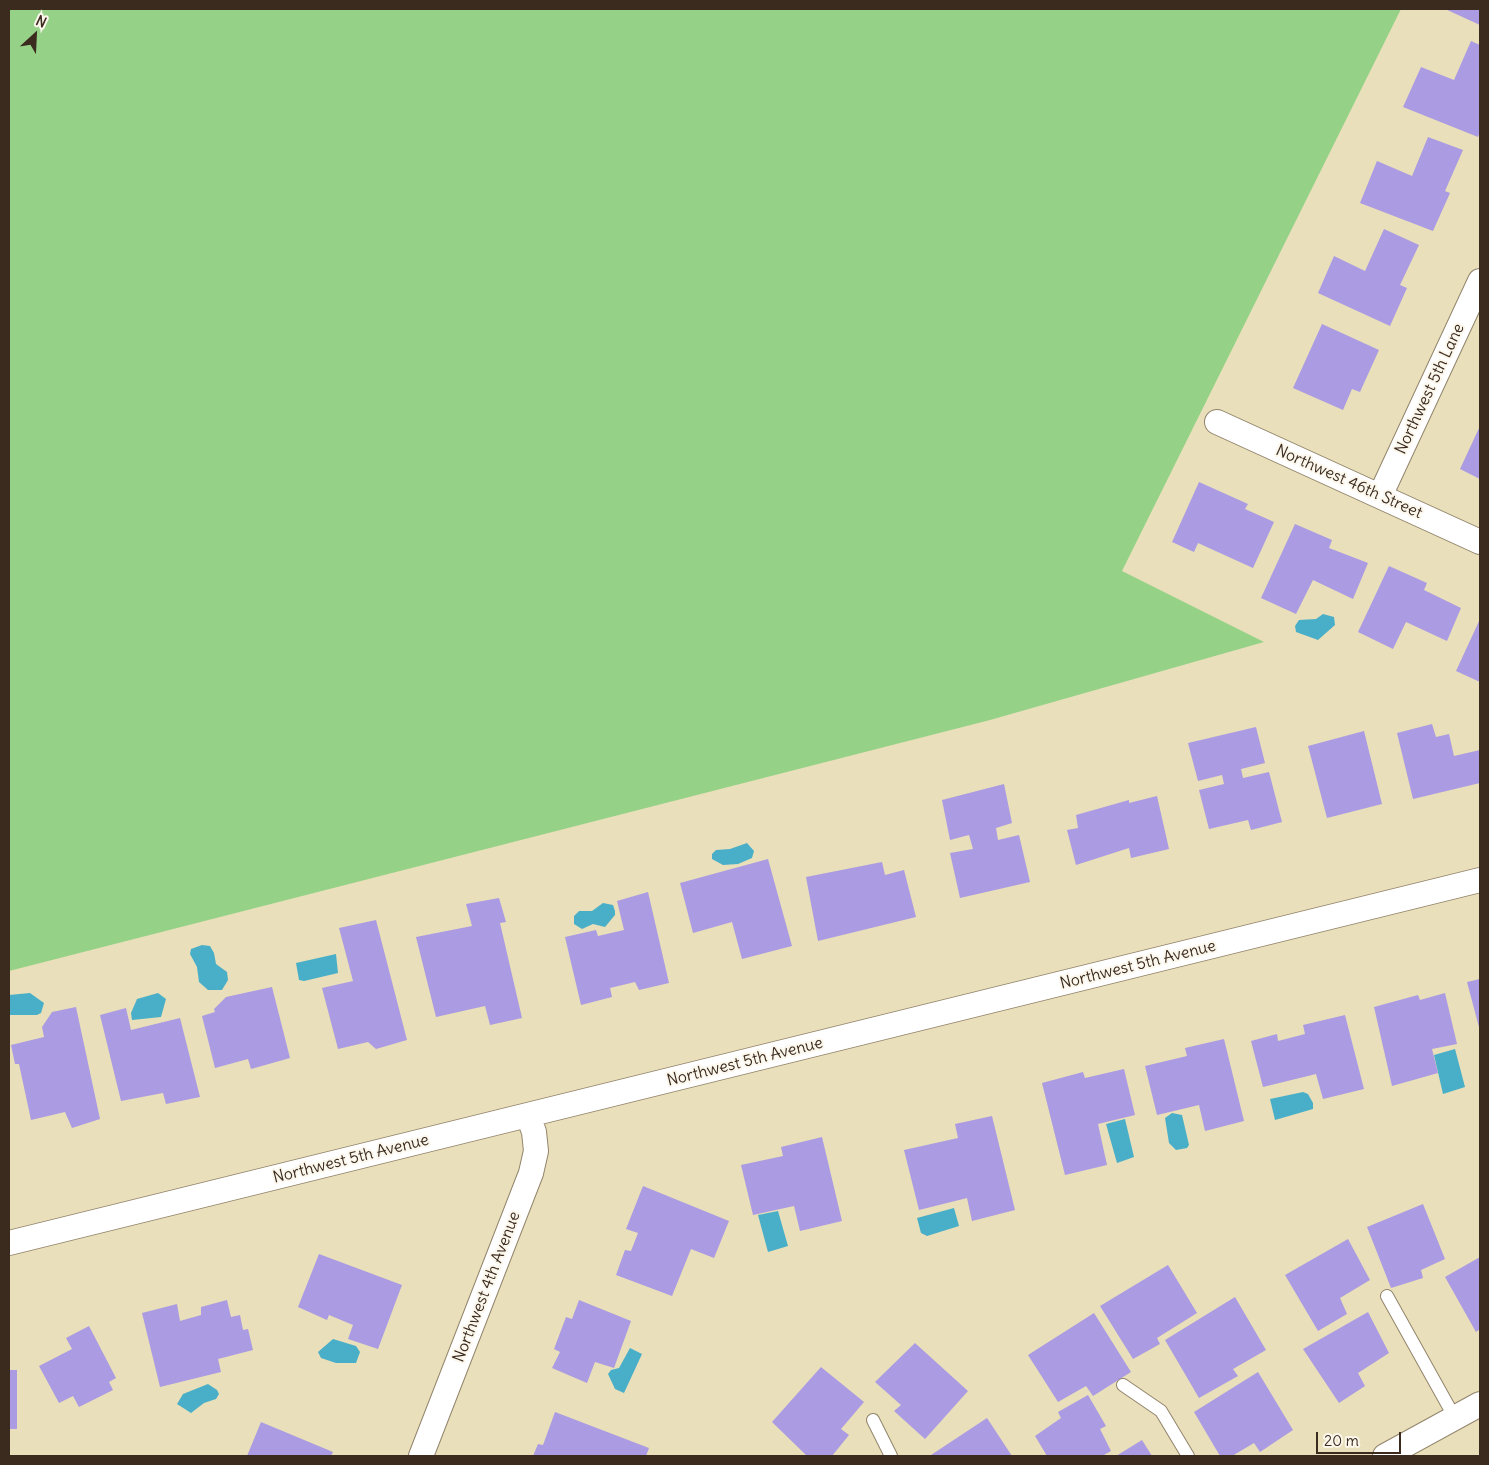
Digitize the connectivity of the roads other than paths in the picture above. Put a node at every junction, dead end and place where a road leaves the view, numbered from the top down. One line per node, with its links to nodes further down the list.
1 (1480, 281): 3 (street, Northwest 5th Lane)
2 (1218, 422): 3 (street, Northwest 46th Street)
3 (1380, 496): 4 (street, Northwest 46th Street)
4 (1480, 542)
5 (1480, 880): 6 (street, Northwest 5th Avenue)
6 (528, 1116): 7 (street, Northwest 5th Avenue); 13 (street, Northwest 4th Avenue)
7 (9, 1243)
8 (1387, 1296): 11 (lane)
9 (1123, 1385): 15 (lane)
10 (1480, 1404): 11 (street)
11 (1455, 1418): 16 (street)
12 (873, 1420): 14 (lane)
13 (421, 1456)
14 (891, 1456)
15 (1188, 1456)
16 (1385, 1456)

